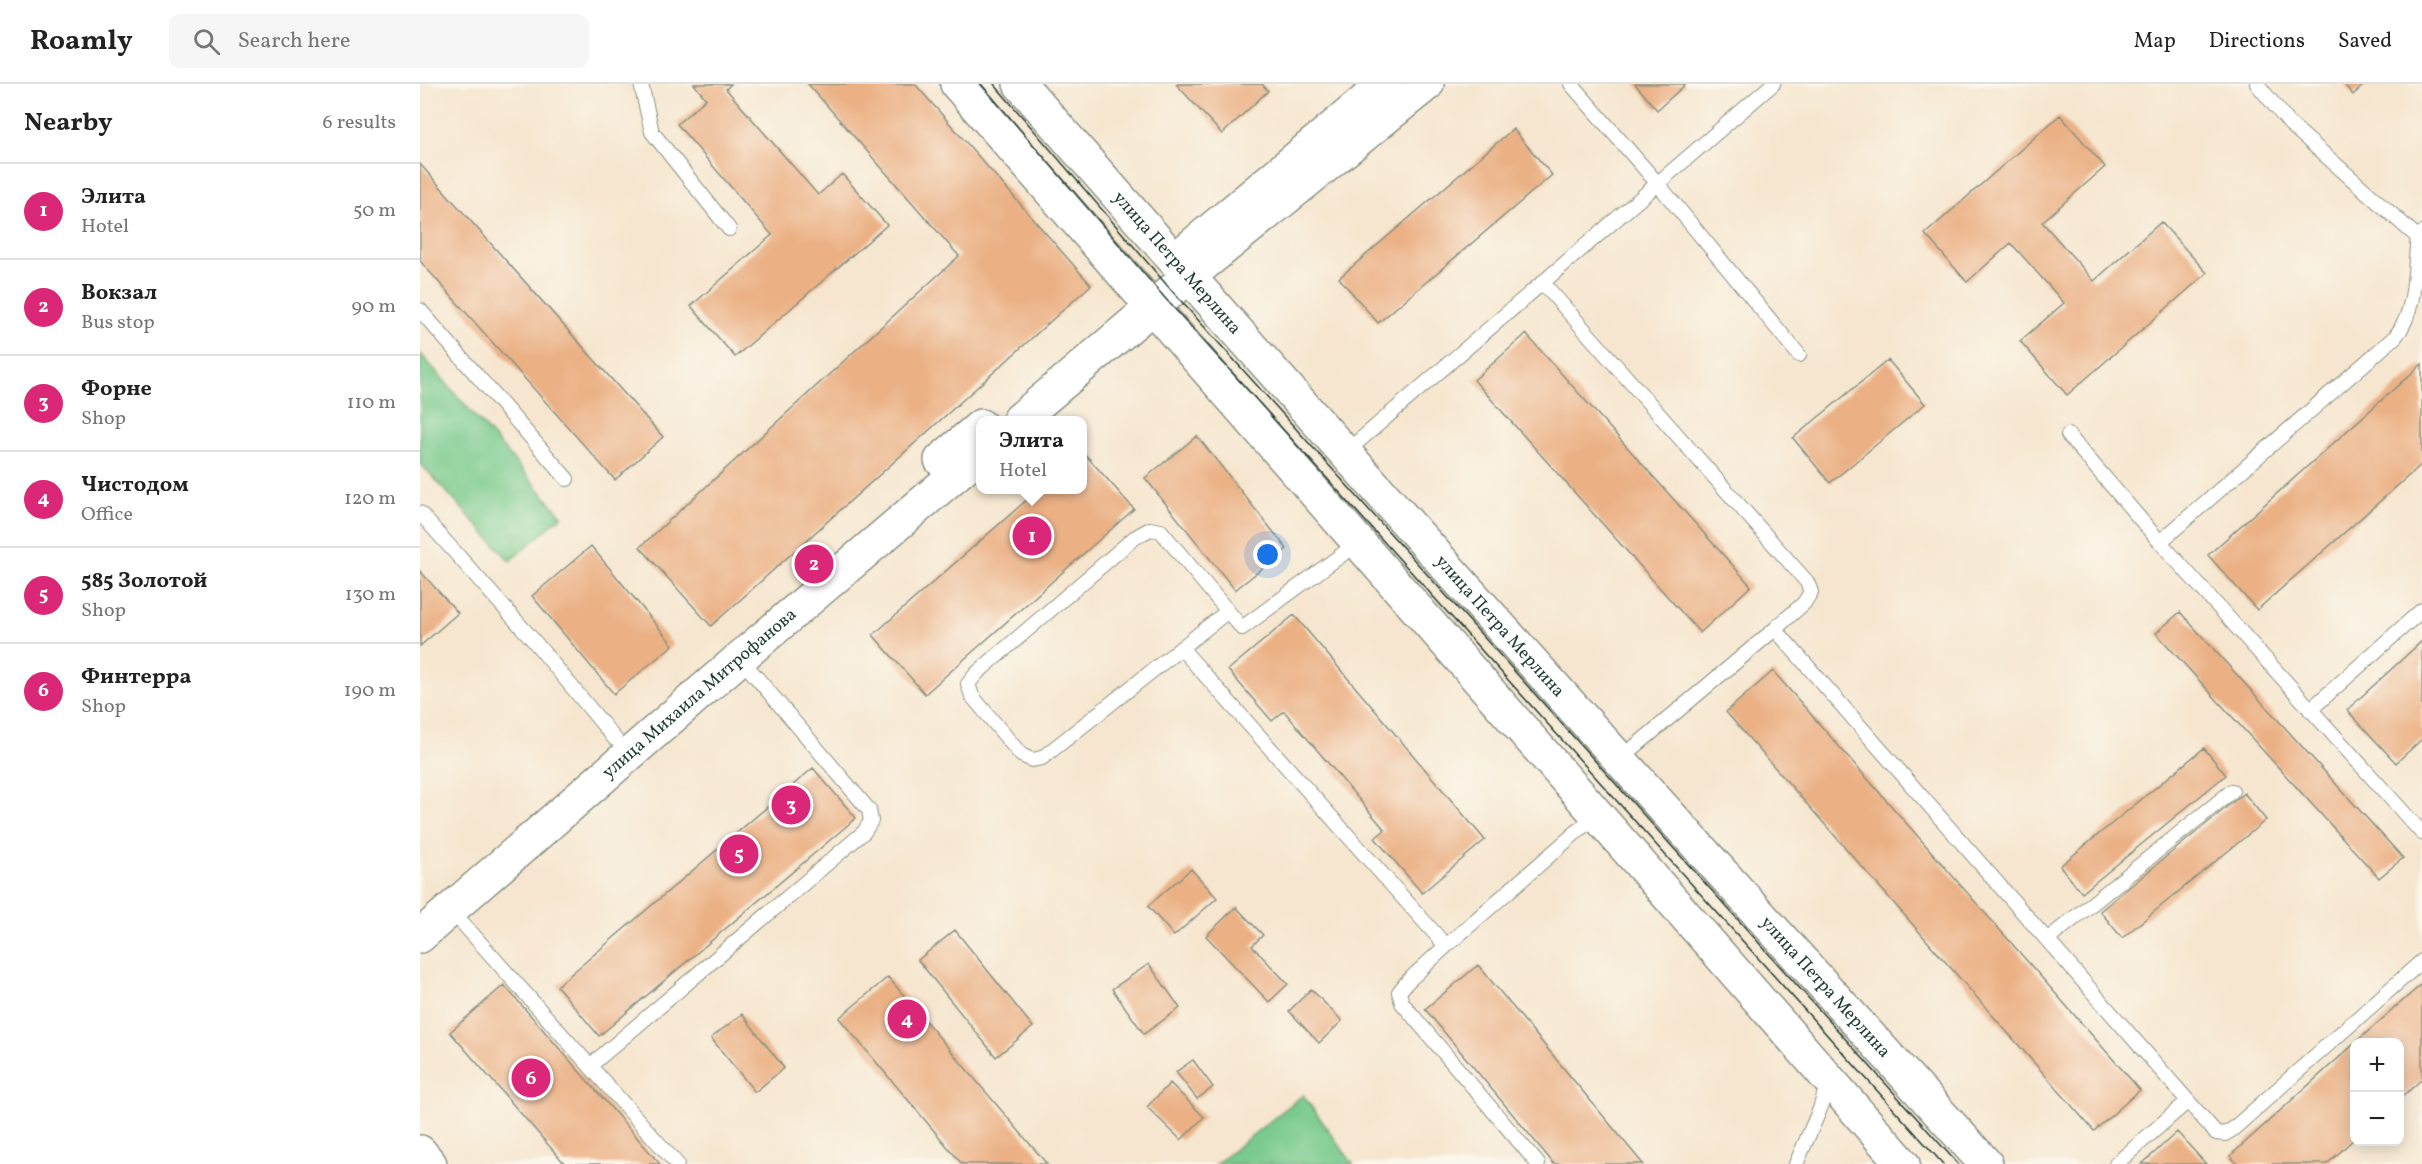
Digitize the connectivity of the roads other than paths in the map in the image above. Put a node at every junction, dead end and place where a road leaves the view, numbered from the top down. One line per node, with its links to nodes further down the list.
1 (641, 84): 10 (lane)
2 (957, 84): 14 (main road)
3 (1020, 84): 12 (main road, улица Петра Мерлина)
4 (1385, 84): 12 (main road)
5 (1427, 84): 12 (main road)
6 (1571, 84): 9 (lane)
7 (1773, 84): 9 (lane)
8 (2257, 84): 11 (lane)
9 (1658, 183): 13 (lane); 16 (lane)
10 (729, 229)
11 (2421, 237): 26 (lane)
12 (1181, 269): 14 (main road); 21 (main road, улица Петра Мерлина)
13 (1543, 282): 21 (lane); 29 (lane)
14 (1146, 298): 17 (main road); 18 (main road); 25 (main road)
15 (420, 310): 23 (lane)
16 (1799, 355)
17 (992, 416)
18 (1023, 416)
19 (976, 431): 31 (main road, улица Михаила Митрофанова)
20 (2068, 435): 26 (lane)
21 (1346, 453): 34 (main road, улица Петра Мерлина)
22 (976, 457): 31 (main road, улица Михаила Митрофанова)
23 (567, 479)
24 (420, 513): 33 (lane)
25 (1359, 542): 28 (lane); 36 (main road)
26 (2160, 542): 32 (lane)
27 (2422, 610): 32 (lane)
28 (1228, 611): 30 (lane); 30 (lane)
29 (1775, 629): 34 (lane); 40 (lane)
30 (1181, 648): 41 (lane)
31 (735, 650): 33 (main road, улица Михаила Митрофанова); 38 (main road, улица Михаила Митрофанова); 43 (lane)
32 (2310, 711): 37 (lane)
33 (615, 739): 38 (main road, улица Михаила Митрофанова)
34 (1619, 760): 52 (main road, улица Петра Мерлина)
35 (2232, 791): 40 (lane)
36 (1597, 814): 41 (lane); 44 (main road)
37 (2422, 833)
38 (436, 908): 39 (main road, улица Михаила Митрофанова); 43 (lane)
39 (420, 936)
40 (2047, 940): 45 (lane)
41 (1446, 946): 49 (lane)
42 (2422, 961): 45 (lane)
43 (591, 1065): 48 (lane)
44 (1829, 1079): 50 (lane); 51 (main road)
45 (2188, 1101): 53 (lane)
46 (420, 1152): 47 (main road)
47 (430, 1164)
48 (677, 1164)
49 (1538, 1164)
50 (1796, 1164)
51 (1903, 1164)
52 (1986, 1164)
53 (2116, 1164)

